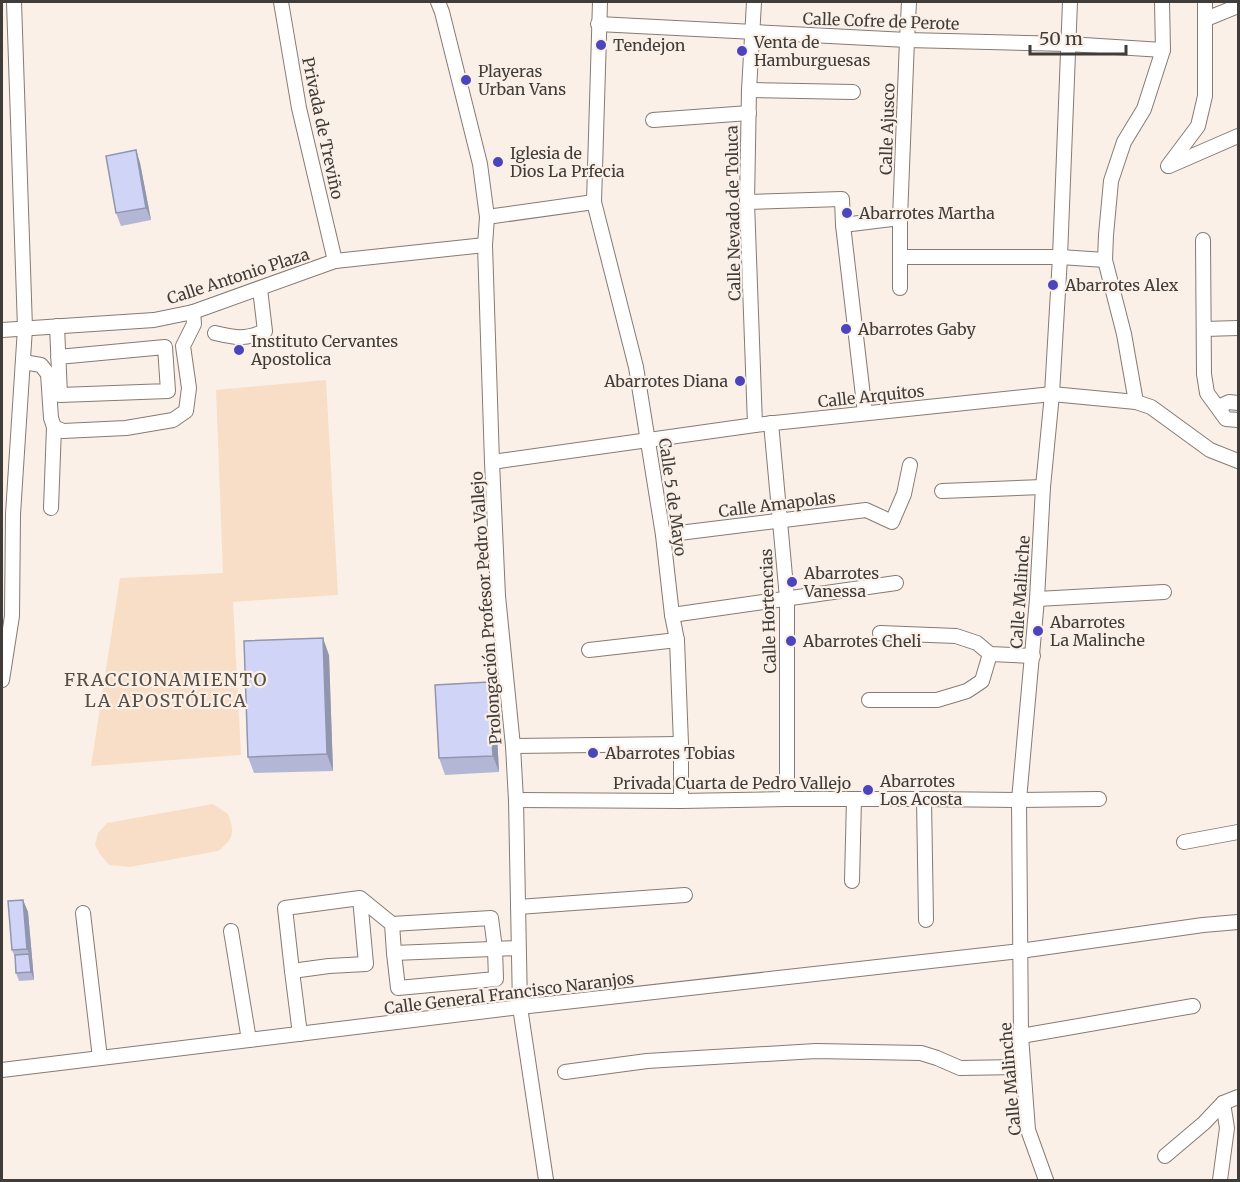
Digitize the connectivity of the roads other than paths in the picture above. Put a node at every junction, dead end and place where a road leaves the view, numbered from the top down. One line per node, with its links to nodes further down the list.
1 (14, 2): 37 (street)
2 (281, 2): 32 (street, Privada de Treviño)
3 (438, 2): 24 (street, Prolongación Profesor Pedro Vallejo)
4 (600, 2): 12 (street, Calle 5 de Mayo)
5 (754, 2): 13 (street, Calle Nevado de Toluca)
6 (909, 2): 14 (street, Calle Ajusco)
7 (1070, 2): 15 (street, Calle Malinche)
8 (1162, 2): 16 (street)
9 (1205, 2): 11 (street)
10 (1239, 6): 11 (street)
11 (1206, 19): 21 (street)
12 (598, 24): 13 (street, Calle Cofre de Perote); 22 (street, Calle 5 de Mayo)
13 (753, 32): 14 (street, Calle Cofre de Perote); 17 (street, Calle Nevado de Toluca)
14 (907, 40): 15 (street, Calle Cofre de Perote); 25 (street, Calle Ajusco)
15 (1068, 44): 16 (street, Calle Cofre de Perote); 30 (street, Calle Malinche)
16 (1163, 50): 31 (street)
17 (749, 90): 18 (street); 19 (street, Calle Nevado de Toluca)
18 (853, 92)
19 (749, 113): 20 (street); 23 (street, Calle Nevado de Toluca)
20 (653, 120)
21 (1239, 136)
22 (594, 202): 24 (street); 56 (street, Calle 5 de Mayo)
23 (747, 202): 26 (street); 54 (street, Calle Nevado de Toluca)
24 (487, 217): 28 (street, Prolongación Profesor Pedro Vallejo)
25 (900, 218): 26 (street); 29 (street, Calle Ajusco)
26 (843, 225): 51 (street)
27 (1203, 240): 39 (street)
28 (485, 245): 32 (street, Calle Antonio Plaza); 58 (street, Prolongación Profesor Pedro Vallejo)
29 (900, 257): 30 (street); 33 (street, Calle Ajusco)
30 (1060, 257): 31 (street); 46 (street, Calle Malinche)
31 (1105, 260): 48 (street)
32 (335, 261): 34 (street, Calle Antonio Plaza)
33 (900, 288)
34 (260, 289): 35 (street, Calle Antonio Plaza); 41 (street)
35 (194, 312): 36 (street, Calle Antonio Plaza); 42 (street)
36 (57, 326): 37 (street, Calle Antonio Plaza); 44 (street)
37 (25, 328): 40 (street, Calle Antonio Plaza); 45 (street)
38 (1239, 328): 39 (street)
39 (1204, 329): 50 (street)
40 (2, 330)
41 (215, 333)
42 (183, 346): 43 (street); 55 (street)
43 (165, 347): 44 (street); 47 (street)
44 (58, 357): 47 (street)
45 (23, 362): 47 (street); 75 (street)
46 (1052, 394): 48 (street, Calle Arquitos); 51 (street, Calle Arquitos); 60 (street, Calle Malinche)
47 (54, 395): 55 (street)
48 (1136, 402): 57 (street, Calle Arquitos)
49 (1239, 403): 50 (street)
50 (1218, 407): 52 (street)
51 (865, 413): 53 (street, Calle Arquitos)
52 (1239, 420)
53 (771, 423): 54 (street, Calle Arquitos); 63 (street, Calle Hortencias)
54 (755, 425): 56 (street, Calle Arquitos)
55 (54, 427): 62 (street)
56 (648, 439): 58 (street, Calle Arquitos); 64 (street, Calle 5 de Mayo)
57 (1239, 461)
58 (492, 462): 78 (street, Prolongación Profesor Pedro Vallejo)
59 (910, 465): 63 (street, Calle Amapolas)
60 (1043, 487): 61 (street); 68 (street, Calle Malinche)
61 (942, 491)
62 (51, 508)
63 (781, 521): 64 (street, Calle Amapolas); 67 (street, Calle Hortencias)
64 (663, 535): 69 (street, Calle 5 de Mayo)
65 (896, 583): 67 (street)
66 (1164, 592): 68 (street)
67 (787, 598): 69 (street); 79 (street, Calle Hortencias)
68 (1038, 599): 74 (street, Calle Malinche)
69 (672, 615): 71 (street, Calle 5 de Mayo)
70 (880, 633): 73 (street)
71 (677, 640): 72 (street); 77 (street, Calle 5 de Mayo)
72 (589, 650)
73 (990, 654): 74 (street); 76 (street)
74 (1033, 656): 85 (street, Calle Malinche)
75 (2, 680)
76 (869, 700)
77 (681, 744): 78 (street); 84 (street, Calle 5 de Mayo)
78 (513, 746): 83 (street, Prolongación Profesor Pedro Vallejo)
79 (787, 799): 80 (street, Privada Cuarta de Pedro Vallejo); 84 (street, Privada Cuarta de Pedro Vallejo)
80 (854, 799): 81 (street, Privada Cuarta de Pedro Vallejo); 88 (street)
81 (924, 799): 85 (street, Privada Cuarta de Pedro Vallejo); 93 (street)
82 (1099, 799): 85 (street, Privada Cuarta de Pedro Vallejo)
83 (516, 800): 84 (street, Privada Cuarta de Pedro Vallejo); 91 (street, Prolongación Profesor Pedro Vallejo)
84 (681, 801)
85 (1019, 801): 99 (street, Calle Malinche)
86 (1239, 832): 87 (street)
87 (1184, 842)
88 (852, 881)
89 (685, 895): 91 (street)
90 (360, 898): 95 (street); 101 (street); 101 (street)
91 (518, 907): 97 (street, Prolongación Profesor Pedro Vallejo)
92 (82, 913): 107 (street)
93 (926, 920)
94 (1239, 922): 99 (street, Calle General Francisco Naranjos)
95 (392, 924): 98 (street); 100 (street)
96 (231, 931): 106 (street)
97 (518, 948): 98 (street); 103 (street, Prolongación Profesor Pedro Vallejo)
98 (495, 949): 100 (street); 100 (street)
99 (1020, 951): 103 (street, Calle General Francisco Naranjos); 105 (street, Calle Malinche)
100 (394, 954)
101 (292, 972): 104 (street)
102 (1193, 1006): 105 (street)
103 (520, 1007): 104 (street, Calle General Francisco Naranjos); 114 (street, Prolongación Profesor Pedro Vallejo)
104 (300, 1034): 106 (street, Calle General Francisco Naranjos)
105 (1021, 1036): 108 (street, Calle Malinche)
106 (249, 1040): 107 (street, Calle General Francisco Naranjos)
107 (99, 1058): 109 (street, Calle General Francisco Naranjos)
108 (1022, 1067): 110 (street); 115 (street, Calle Malinche)
109 (2, 1070)
110 (565, 1072)
111 (1239, 1097): 112 (street)
112 (1223, 1103): 113 (street); 116 (street)
113 (1165, 1156)
114 (546, 1180)
115 (1046, 1180)
116 (1220, 1180)

